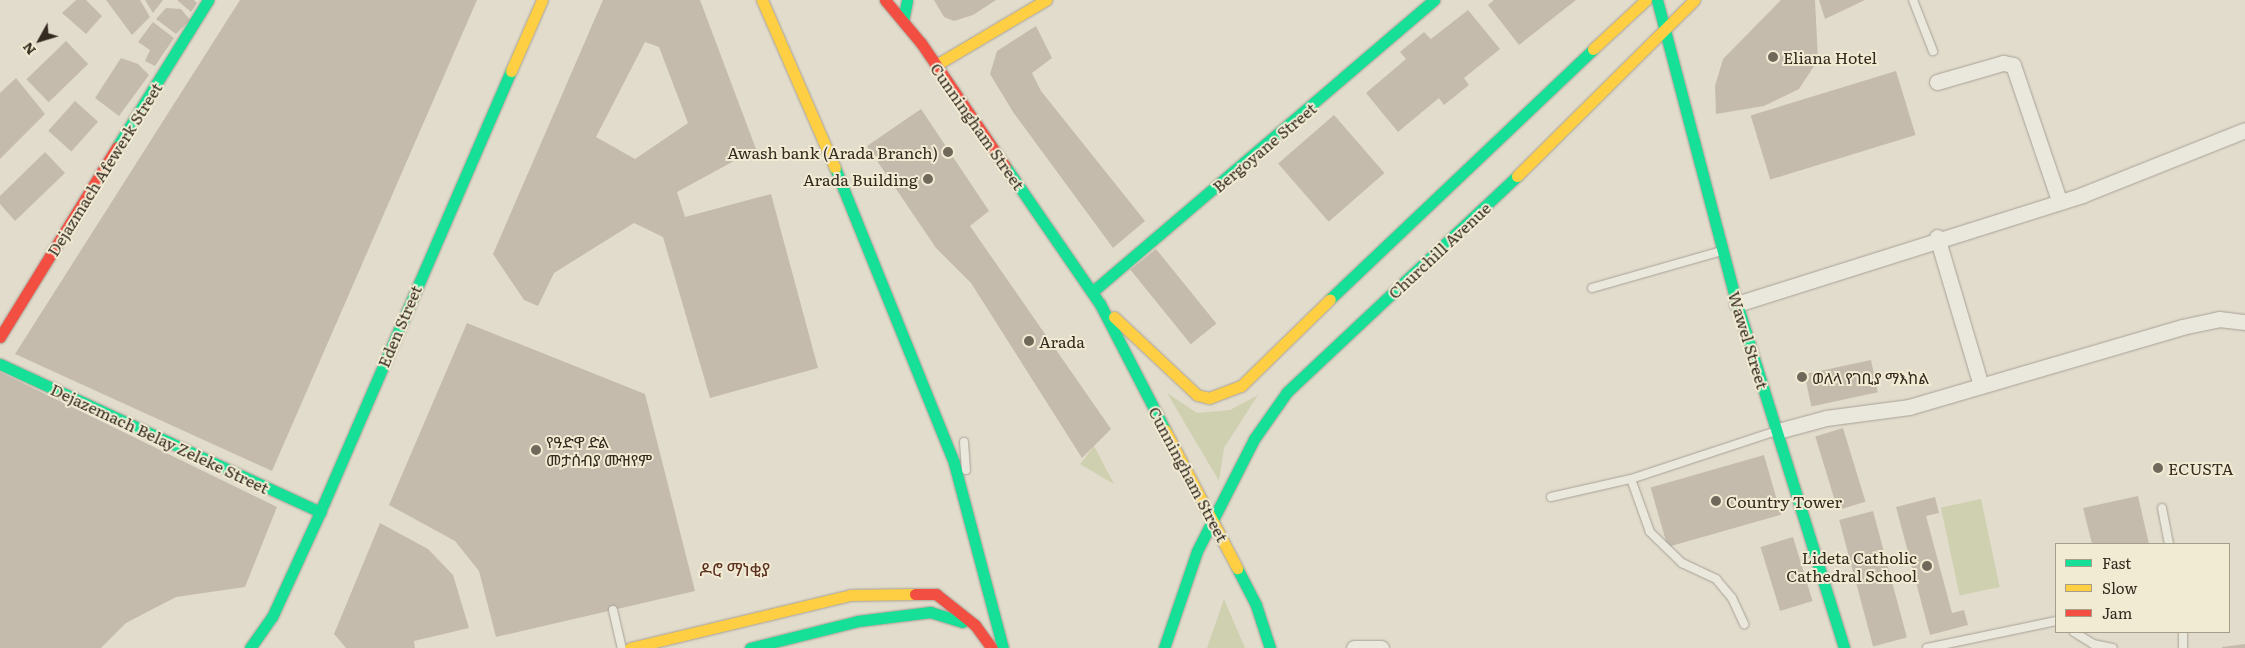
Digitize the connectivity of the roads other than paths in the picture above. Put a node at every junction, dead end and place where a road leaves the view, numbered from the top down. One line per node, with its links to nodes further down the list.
1 (208, 0): 26 (main road, Dejazmach Afewerk Street)
2 (542, 0): 35 (main road, Eden Street)
3 (762, 0): 33 (main road)
4 (886, 0): 12 (main road, Cunningham Street)
5 (907, 0): 12 (main road)
6 (1046, 0): 15 (main road)
7 (1434, 0): 22 (main road, Bergoyane Street)
8 (1646, 0): 23 (main road, Cunningham Street)
9 (1657, 0): 13 (main road, Wawel Street)
10 (1694, 0): 13 (main road, Churchill Avenue)
11 (1913, 0): 14 (lane)
12 (903, 21): 15 (main road, Cunningham Street)
13 (1665, 28): 20 (main road, Wawel Street); 36 (main road, Churchill Avenue)
14 (1933, 51)
15 (936, 65): 22 (main road, Cunningham Street)
16 (1937, 82): 18 (street)
17 (2245, 130): 18 (street)
18 (2059, 200): 19 (street)
19 (1937, 238): 24 (street); 28 (street)
20 (1722, 251): 21 (lane); 24 (main road, Wawel Street)
21 (1592, 288)
22 (1092, 292): 23 (main road, Cunningham Street)
23 (1100, 304): 36 (main road, Cunningham Street)
24 (1737, 304): 29 (main road, Wawel Street)
25 (2245, 322): 28 (street)
26 (0, 337)
27 (0, 364): 35 (main road, Dejazemach Belay Zeleke Street)
28 (1981, 386): 29 (street)
29 (1778, 431): 31 (lane); 54 (main road, Wawel Street)
30 (964, 442): 33 (lane)
31 (1631, 479): 32 (lane); 40 (lane)
32 (1551, 497)
33 (968, 507): 49 (main road)
34 (2162, 508): 37 (lane)
35 (320, 512): 44 (main road, Eden Street)
36 (1213, 520): 50 (main road, Churchill Avenue); 51 (main road, Cunningham Street)
37 (2169, 543)
38 (613, 610): 45 (lane)
39 (2055, 621): 55 (lane)
40 (1744, 624)
41 (975, 625): 46 (main road); 47 (main road); 48 (main road)
42 (2076, 633): 56 (lane)
43 (2182, 633): 57 (lane)
44 (250, 648)
45 (622, 648)
46 (630, 648)
47 (750, 648)
48 (992, 648)
49 (1003, 648)
50 (1164, 648)
51 (1270, 648)
52 (1354, 648): 53 (street)
53 (1381, 648)
54 (1844, 648)
55 (1927, 648)
56 (2113, 648)
57 (2183, 648)

